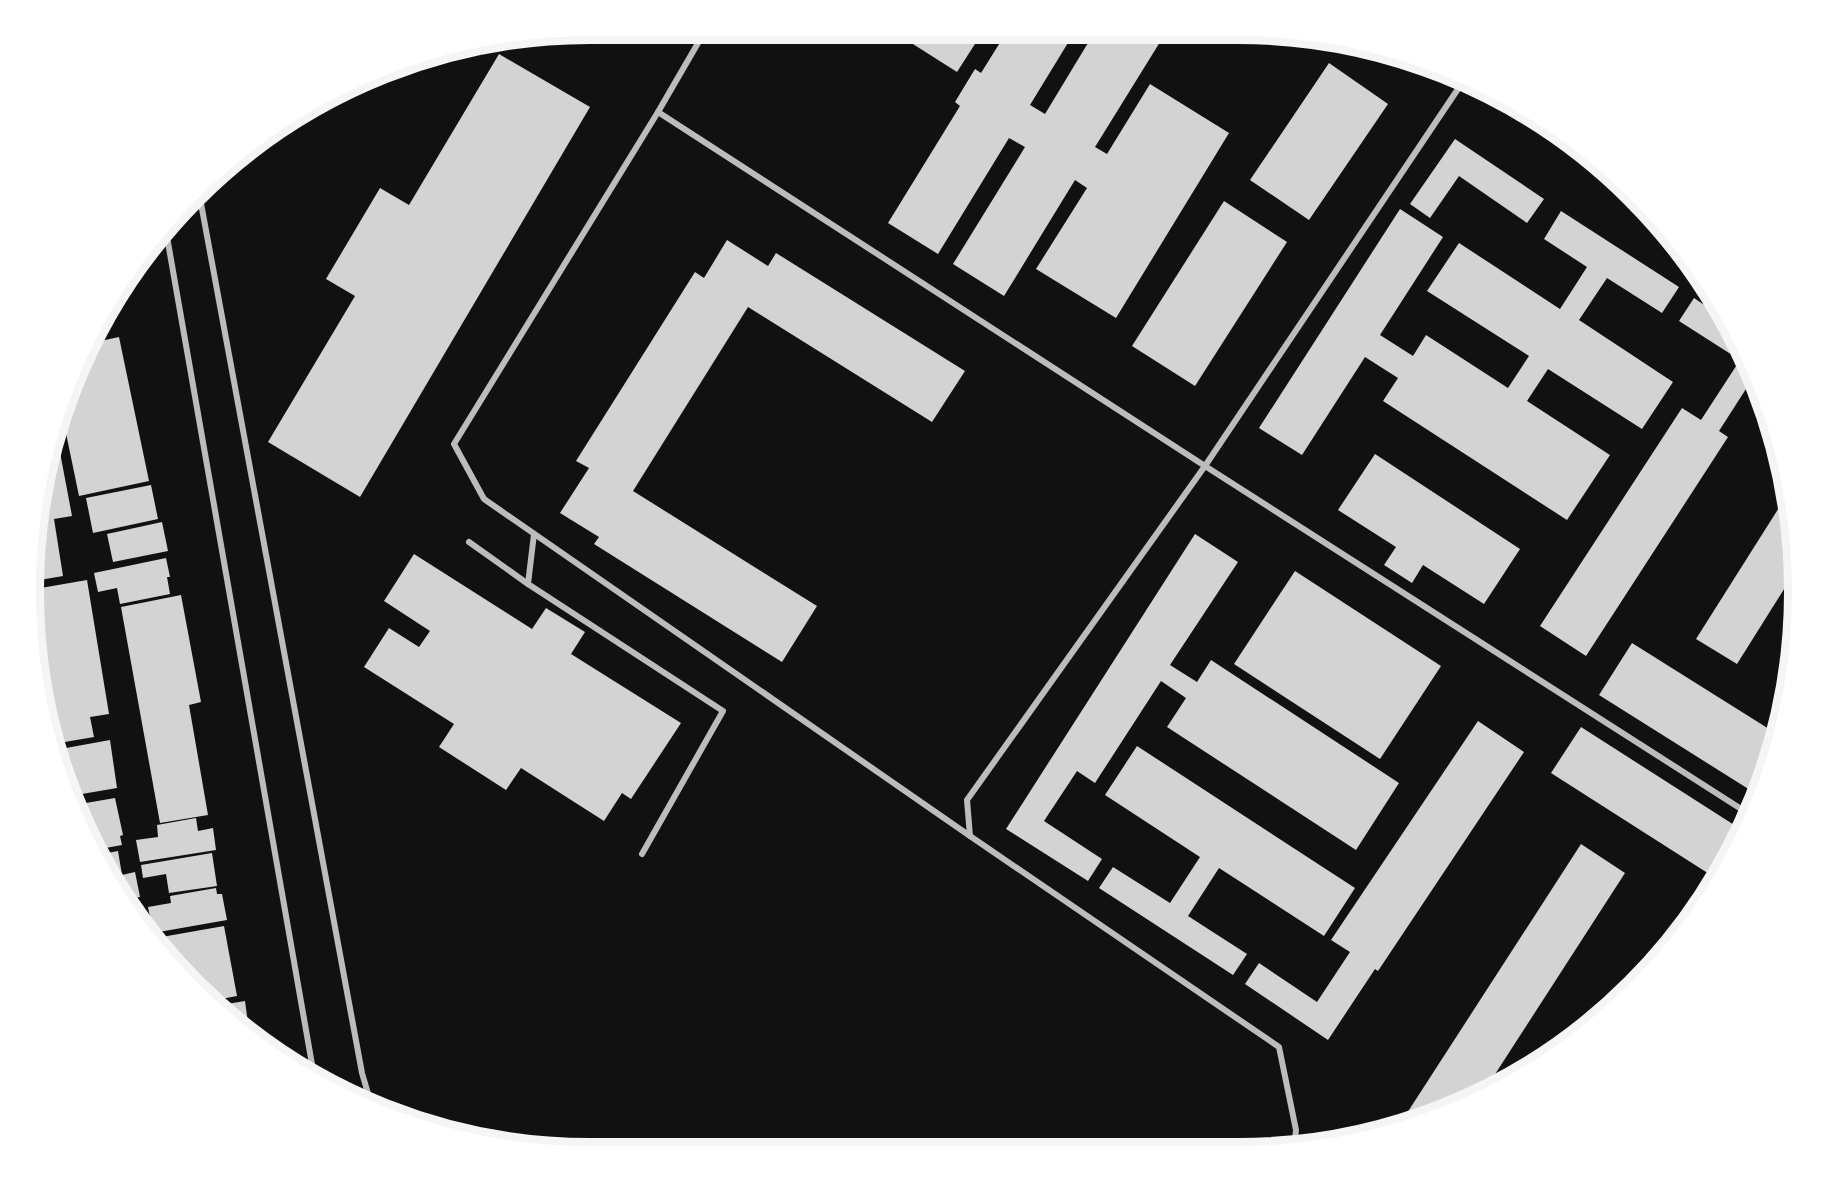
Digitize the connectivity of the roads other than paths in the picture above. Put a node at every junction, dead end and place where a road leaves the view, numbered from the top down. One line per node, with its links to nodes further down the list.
1 (700, 40): 3 (street)
2 (1459, 87): 6 (street)
3 (658, 112): 6 (street); 7 (street)
4 (202, 202): 14 (street)
5 (168, 240): 13 (street)
6 (1205, 466): 10 (street); 11 (street)
7 (534, 534): 9 (street); 11 (street)
8 (469, 542): 9 (street)
9 (528, 584): 12 (street)
10 (1742, 810)
11 (970, 836): 15 (street)
12 (642, 854)
13 (312, 1066)
14 (368, 1095)
15 (1295, 1138)

